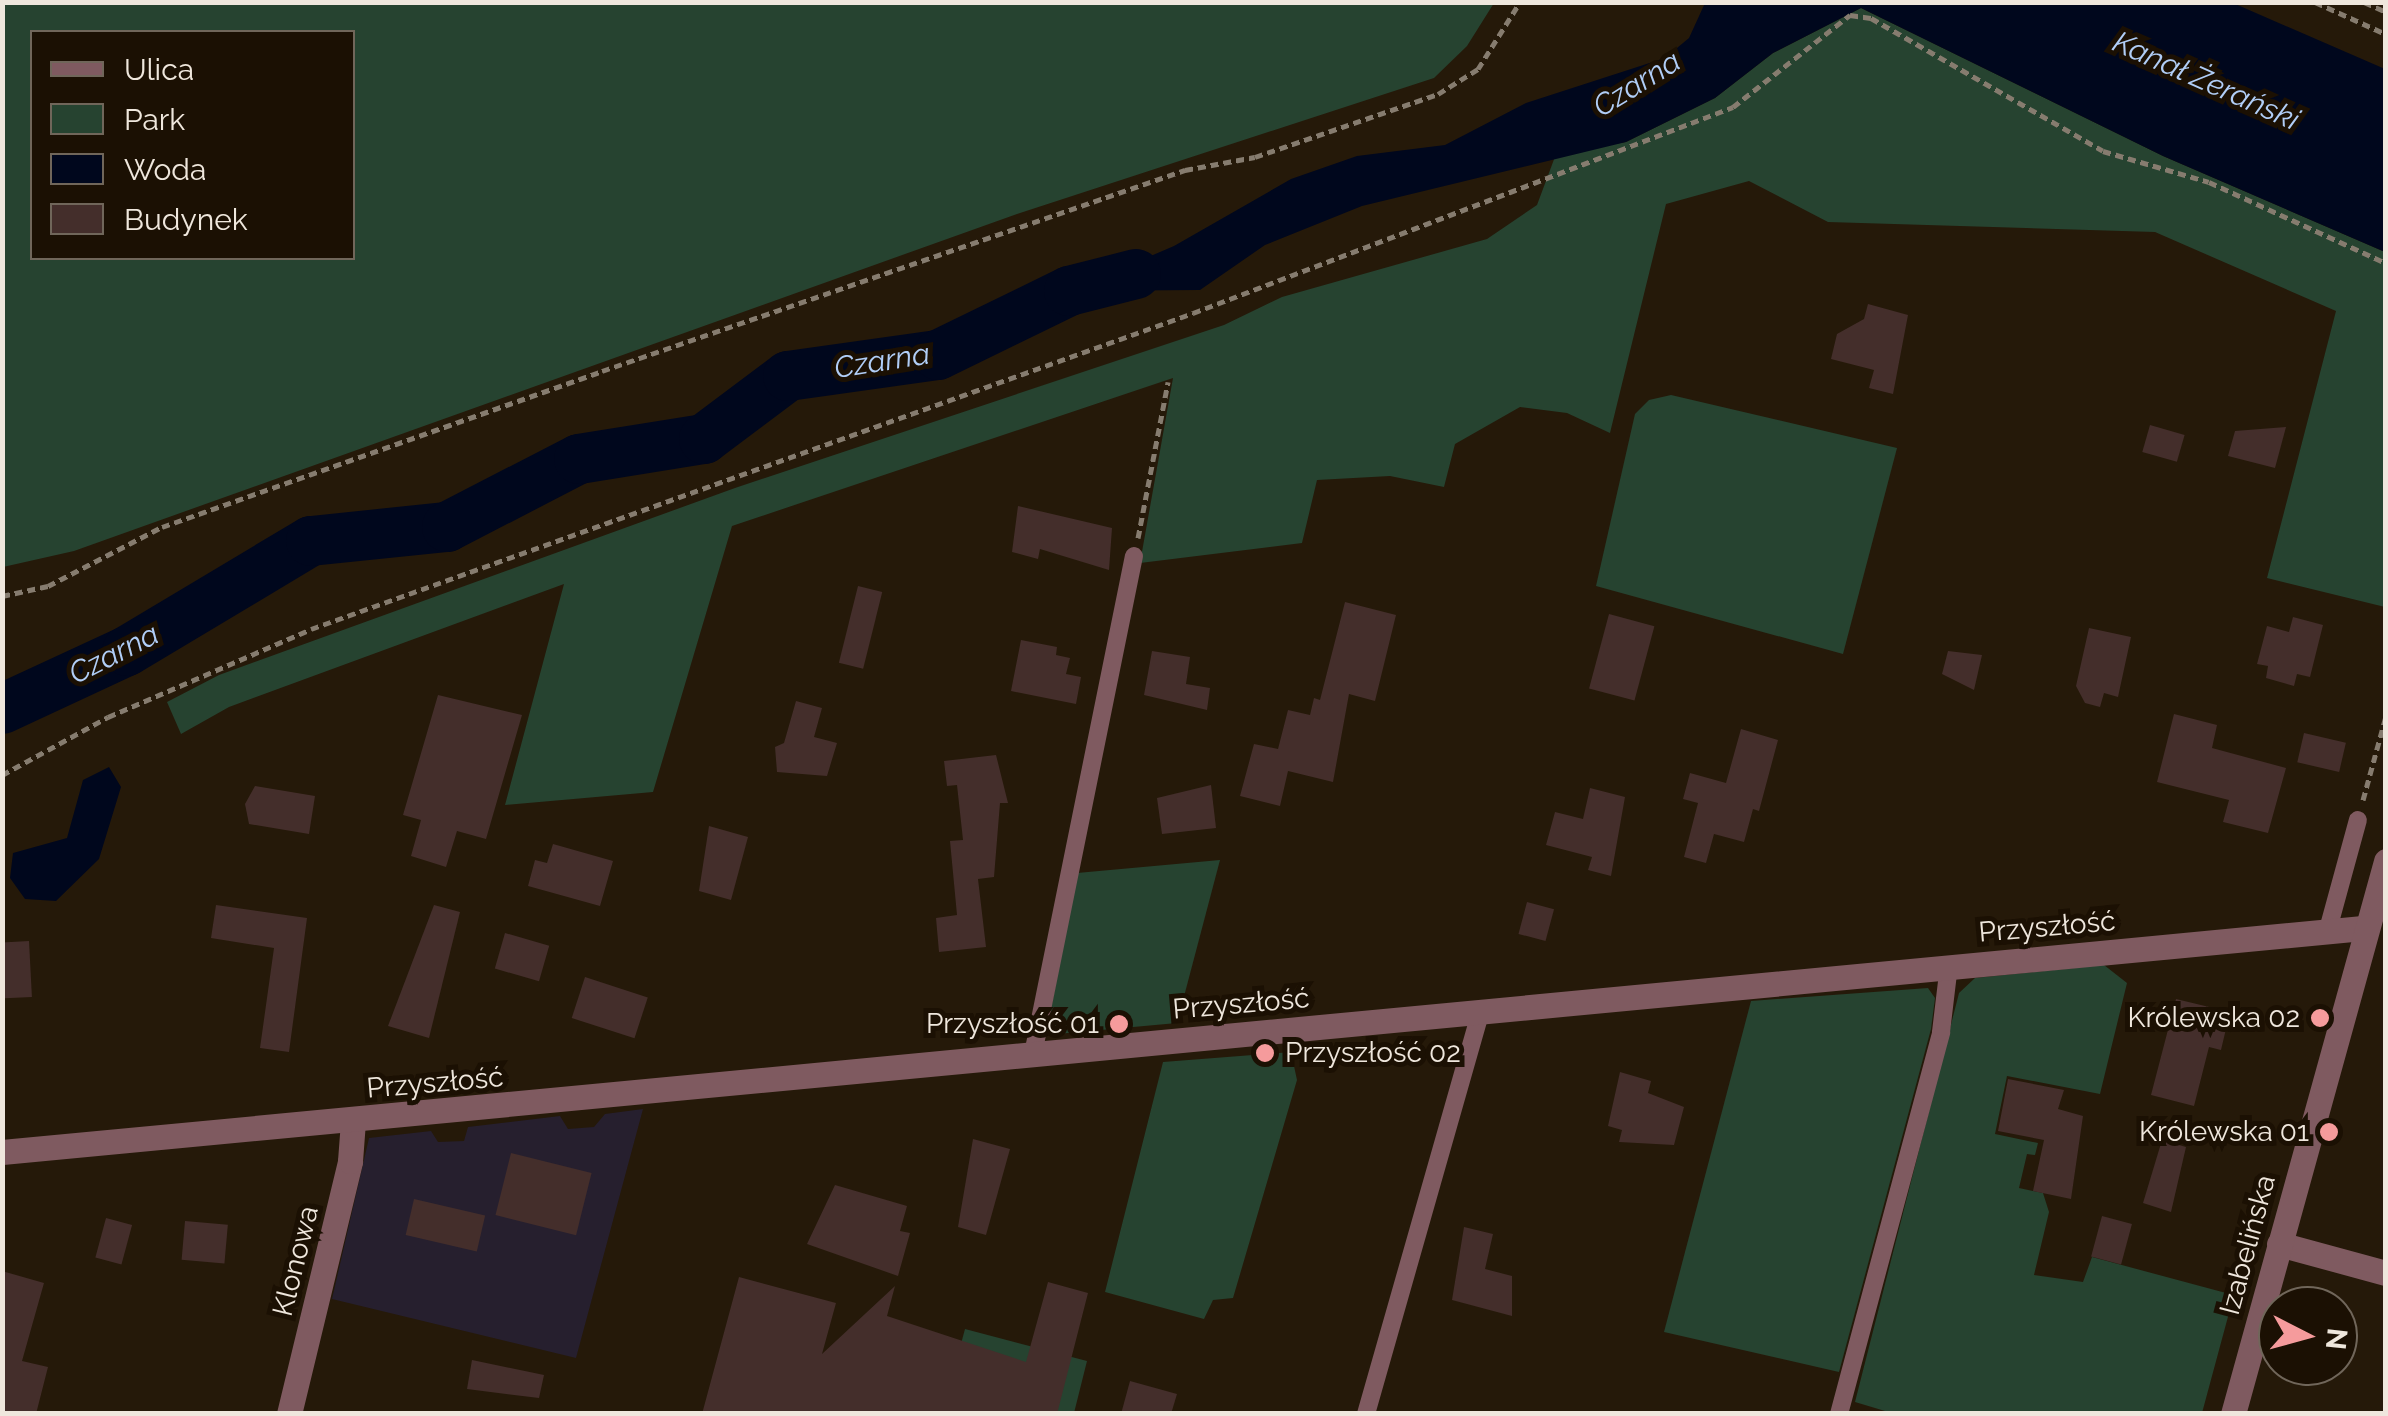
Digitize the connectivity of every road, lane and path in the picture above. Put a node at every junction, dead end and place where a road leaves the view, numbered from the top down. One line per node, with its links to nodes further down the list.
1 (1520, 2): 9 (path)
2 (2314, 2): 5 (path)
3 (2364, 2): 4 (path)
4 (2386, 12)
5 (2386, 34)
6 (2386, 263): 11 (path)
7 (1168, 382): 8 (path)
8 (1134, 556): 18 (lane)
9 (2, 596)
10 (2386, 716): 12 (path)
11 (2, 775)
12 (2358, 820): 15 (lane)
13 (2386, 861): 14 (street, Izabelińska)
14 (2365, 928): 15 (street, Przyszłość); 21 (street, Izabelińska)
15 (2327, 933): 16 (street, Przyszłość)
16 (1949, 965): 17 (street, Przyszłość); 25 (lane)
17 (1480, 1013): 18 (street, Przyszłość); 24 (lane)
18 (1033, 1054): 19 (street, Przyszłość)
19 (353, 1120): 20 (street, Przyszłość); 23 (street, Klonowa)
20 (2, 1152)
21 (2279, 1244): 22 (street); 26 (street, Izabelińska)
22 (2386, 1273)
23 (290, 1414)
24 (1366, 1414)
25 (1838, 1414)
26 (2233, 1414)

